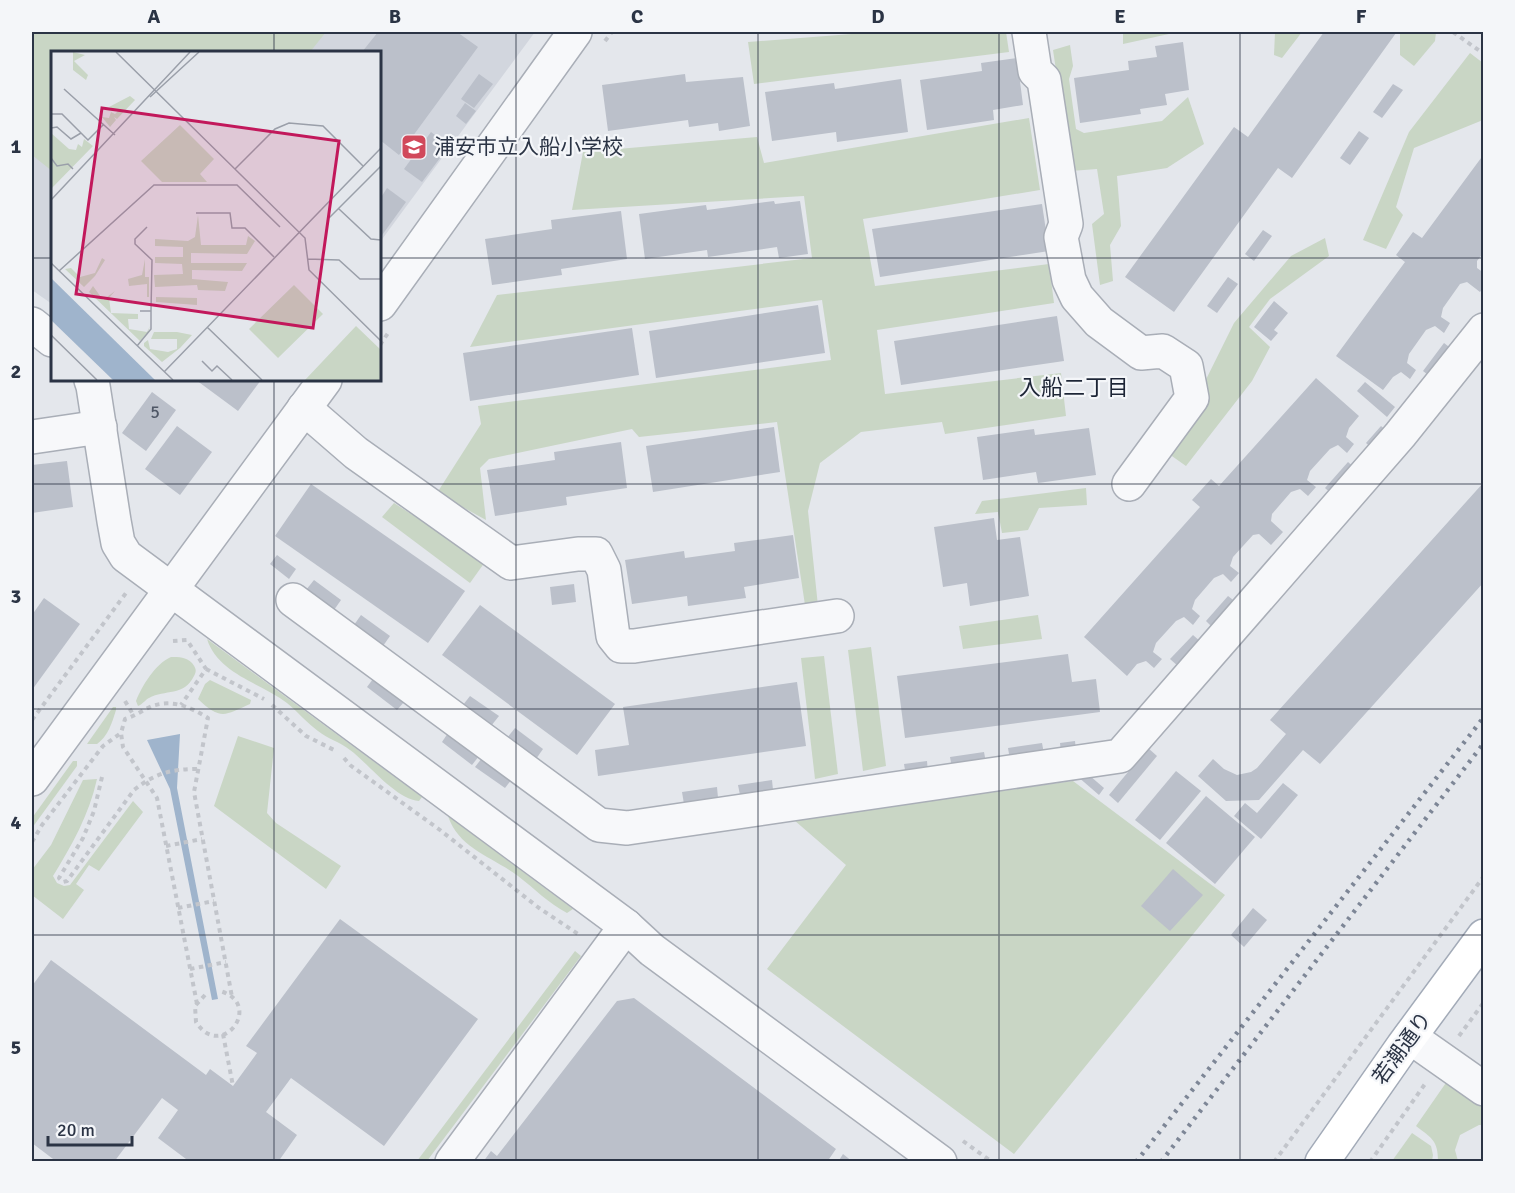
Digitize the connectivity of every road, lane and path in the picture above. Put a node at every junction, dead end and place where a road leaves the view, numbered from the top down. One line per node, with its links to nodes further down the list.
1 (575, 32): 5 (street)
2 (1029, 32): 14 (street)
3 (1453, 32): 4 (path)
4 (1484, 54)
5 (381, 303)
6 (32, 324): 8 (street)
7 (1484, 330): 17 (street)
8 (51, 339)
9 (91, 381): 12 (street)
10 (324, 381): 11 (street)
11 (304, 408): 16 (street); 18 (street)
12 (100, 427): 13 (street); 15 (street)
13 (32, 436)
14 (1129, 484)
15 (144, 571): 16 (street); 24 (path)
16 (171, 590): 28 (street); 36 (street)
17 (293, 600)
18 (837, 616)
19 (165, 642): 20 (path)
20 (206, 669): 22 (path); 37 (path)
21 (122, 697): 23 (path)
22 (181, 705): 23 (path); 26 (path)
23 (134, 716): 25 (path)
24 (32, 720)
25 (121, 733): 29 (path); 31 (path)
26 (198, 769): 29 (path); 30 (path)
27 (102, 777): 29 (path)
28 (32, 779)
29 (146, 780): 32 (path)
30 (202, 838): 32 (path); 34 (path)
31 (32, 842)
32 (166, 846): 35 (path)
33 (1484, 876): 51 (path)
34 (214, 901): 35 (path); 39 (path)
35 (178, 908): 40 (path)
36 (626, 926): 49 (street); 50 (street)
37 (578, 934)
38 (1484, 936): 46 (main road, 若潮通り)
39 (226, 962): 40 (path); 43 (path)
40 (190, 969): 44 (path)
41 (220, 991): 43 (path)
42 (205, 995): 44 (path)
43 (232, 997): 45 (path)
44 (197, 1004): 45 (path)
45 (224, 1034): 47 (path)
46 (1410, 1037): 48 (street); 52 (main road, 若潮通り)
47 (233, 1086)
48 (1484, 1089)
49 (452, 1161)
50 (940, 1161)
51 (1274, 1161)
52 (1322, 1161)

